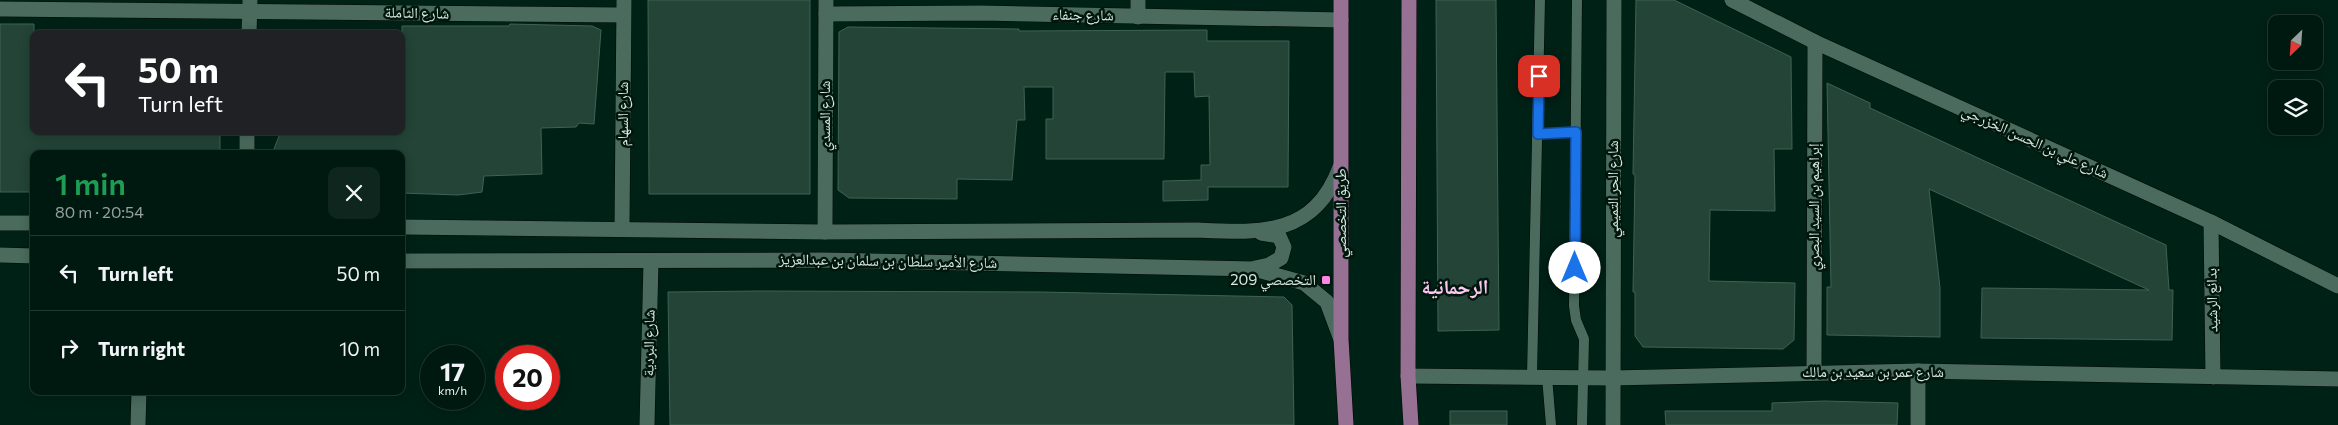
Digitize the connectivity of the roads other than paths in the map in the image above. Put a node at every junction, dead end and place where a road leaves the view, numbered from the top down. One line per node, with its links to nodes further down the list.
1 (1138, 0): 15 (street)
2 (1342, 0): 16 (main road, طريق التخصصي)
3 (1409, 0): 40 (main road)
4 (1540, 0): 20 (lane)
5 (1576, 0): 19 (lane)
6 (1614, 0): 44 (street, شارع الحر التميمي)
7 (1732, 0): 18 (street, شارع علي بن الحسن الخزرجي)
8 (47, 4): 9 (street, شارع الثاملة); 14 (street, شارع الثاملة)
9 (250, 6): 11 (street, شارع الثاملة); 17 (street)
10 (981, 6): 13 (street, شارع جنفاء); 15 (street, شارع جنفاء)
11 (433, 7): 12 (street, شارع الثاملة)
12 (624, 7): 28 (street, شارع السهام)
13 (826, 7): 29 (street, شارع المسدي)
14 (0, 9)
15 (1138, 17): 16 (street, شارع جنفاء)
16 (1341, 20): 23 (main road, طريق التخصصي)
17 (249, 30)
18 (1815, 42): 24 (street, شارع علي بن الحسن الخزرجي); 39 (street, إبراهيم بن السيد البصري)
19 (1576, 132): 20 (lane); 42 (lane)
20 (1538, 134): 41 (lane)
21 (247, 135): 22 (street)
22 (247, 150)
23 (1340, 168): 30 (street, شارع الأمير سلطان بن سلمان بن عبدالعزيز); 37 (main road, طريق التخصصي)
24 (2211, 222): 36 (street, شارع علي بن الحسن الخزرجي); 43 (street, بدائع الرشيد)
25 (0, 223): 26 (street)
26 (30, 223)
27 (405, 227): 28 (street, شارع الأمير سلطان بن سلمان بن عبدالعزيز)
28 (622, 228): 29 (street, شارع الأمير سلطان بن سلمان بن عبدالعزيز)
29 (825, 232): 30 (street, شارع الأمير سلطان بن سلمان بن عبدالعزيز)
30 (1252, 233): 35 (street)
31 (0, 255): 32 (street)
32 (30, 256)
33 (405, 261): 34 (street, شارع الأمير سلطان بن سلمان بن عبدالعزيز)
34 (651, 262): 35 (street, شارع الأمير سلطان بن سلمان بن عبدالعزيز); 48 (street, شارع البردية)
35 (1254, 269): 37 (street, شارع الأمير سلطان بن سلمان بن عبدالعزيز)
36 (2338, 286)
37 (1341, 338): 49 (main road, طريق التخصصي)
38 (1918, 371): 39 (street, شارع عمر بن سعيد بن مالك); 43 (street, شارع عمر بن سعيد بن مالك); 54 (street)
39 (1814, 372): 44 (street, شارع عمر بن سعيد بن مالك)
40 (1408, 376): 41 (street, شارع عمر بن سعيد بن مالك); 50 (main road)
41 (1540, 376): 42 (street, شارع عمر بن سعيد بن مالك); 51 (lane)
42 (1584, 376): 44 (street, شارع عمر بن سعيد بن مالك); 52 (lane)
43 (2213, 377): 45 (street, شارع عمر بن سعيد بن مالك)
44 (1612, 378): 53 (street, شارع الحر التميمي)
45 (2338, 379)
46 (139, 395): 47 (street)
47 (138, 425)
48 (647, 425)
49 (1346, 425)
50 (1411, 425)
51 (1550, 425)
52 (1582, 425)
53 (1613, 425)
54 (1918, 425)

